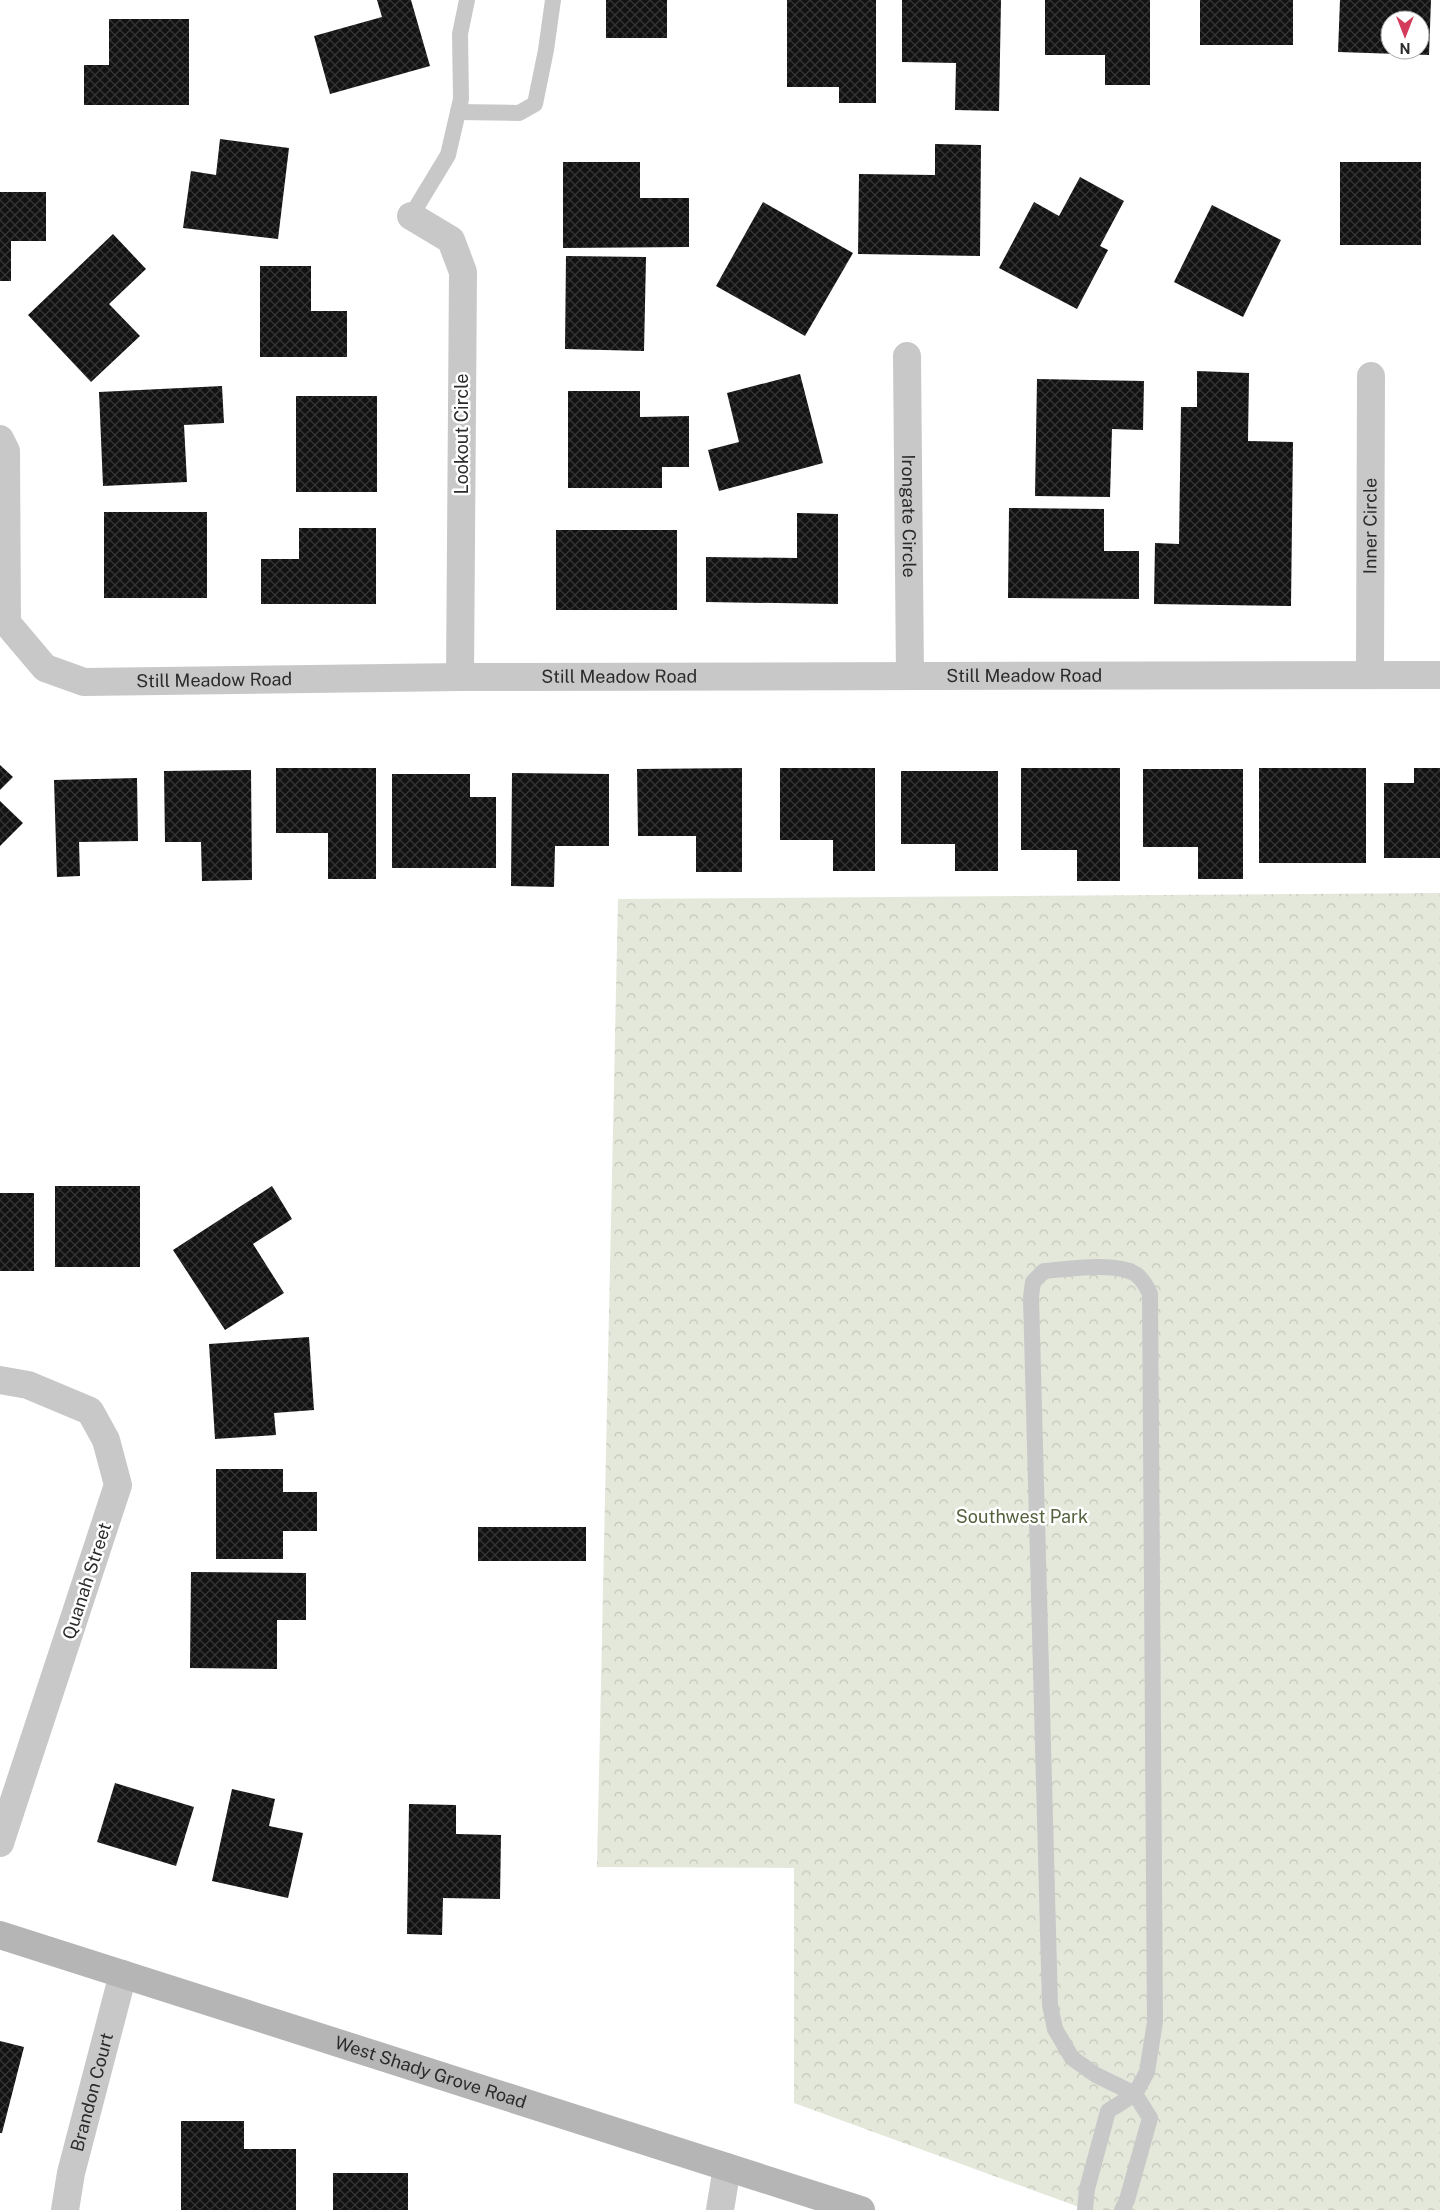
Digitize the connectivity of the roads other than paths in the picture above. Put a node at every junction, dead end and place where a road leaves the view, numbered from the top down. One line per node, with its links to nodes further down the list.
1 (467, 0): 3 (lane)
2 (553, 0): 3 (lane)
3 (458, 112): 4 (lane)
4 (412, 216): 11 (street, Lookout Circle)
5 (907, 356): 9 (street, Irongate Circle)
6 (1371, 376): 8 (street, Inner Circle)
7 (0, 439): 11 (street, Still Meadow Road)
8 (1370, 675): 9 (street, Still Meadow Road); 10 (street, Still Meadow Road)
9 (910, 676): 11 (street, Still Meadow Road)
10 (1440, 676)
11 (460, 677)
12 (0, 1380): 13 (street, Quanah Street)
13 (0, 1843)
14 (0, 1935): 15 (main road, West Shady Grove Road)
15 (123, 1974): 17 (main road, West Shady Grove Road); 18 (street, Brandon Court)
16 (1135, 2094): 16 (lane); 21 (lane); 22 (lane)
17 (727, 2167): 19 (street); 20 (main road, West Shady Grove Road)
18 (65, 2210)
19 (720, 2210)
20 (861, 2210)
21 (1085, 2210)
22 (1122, 2210)

